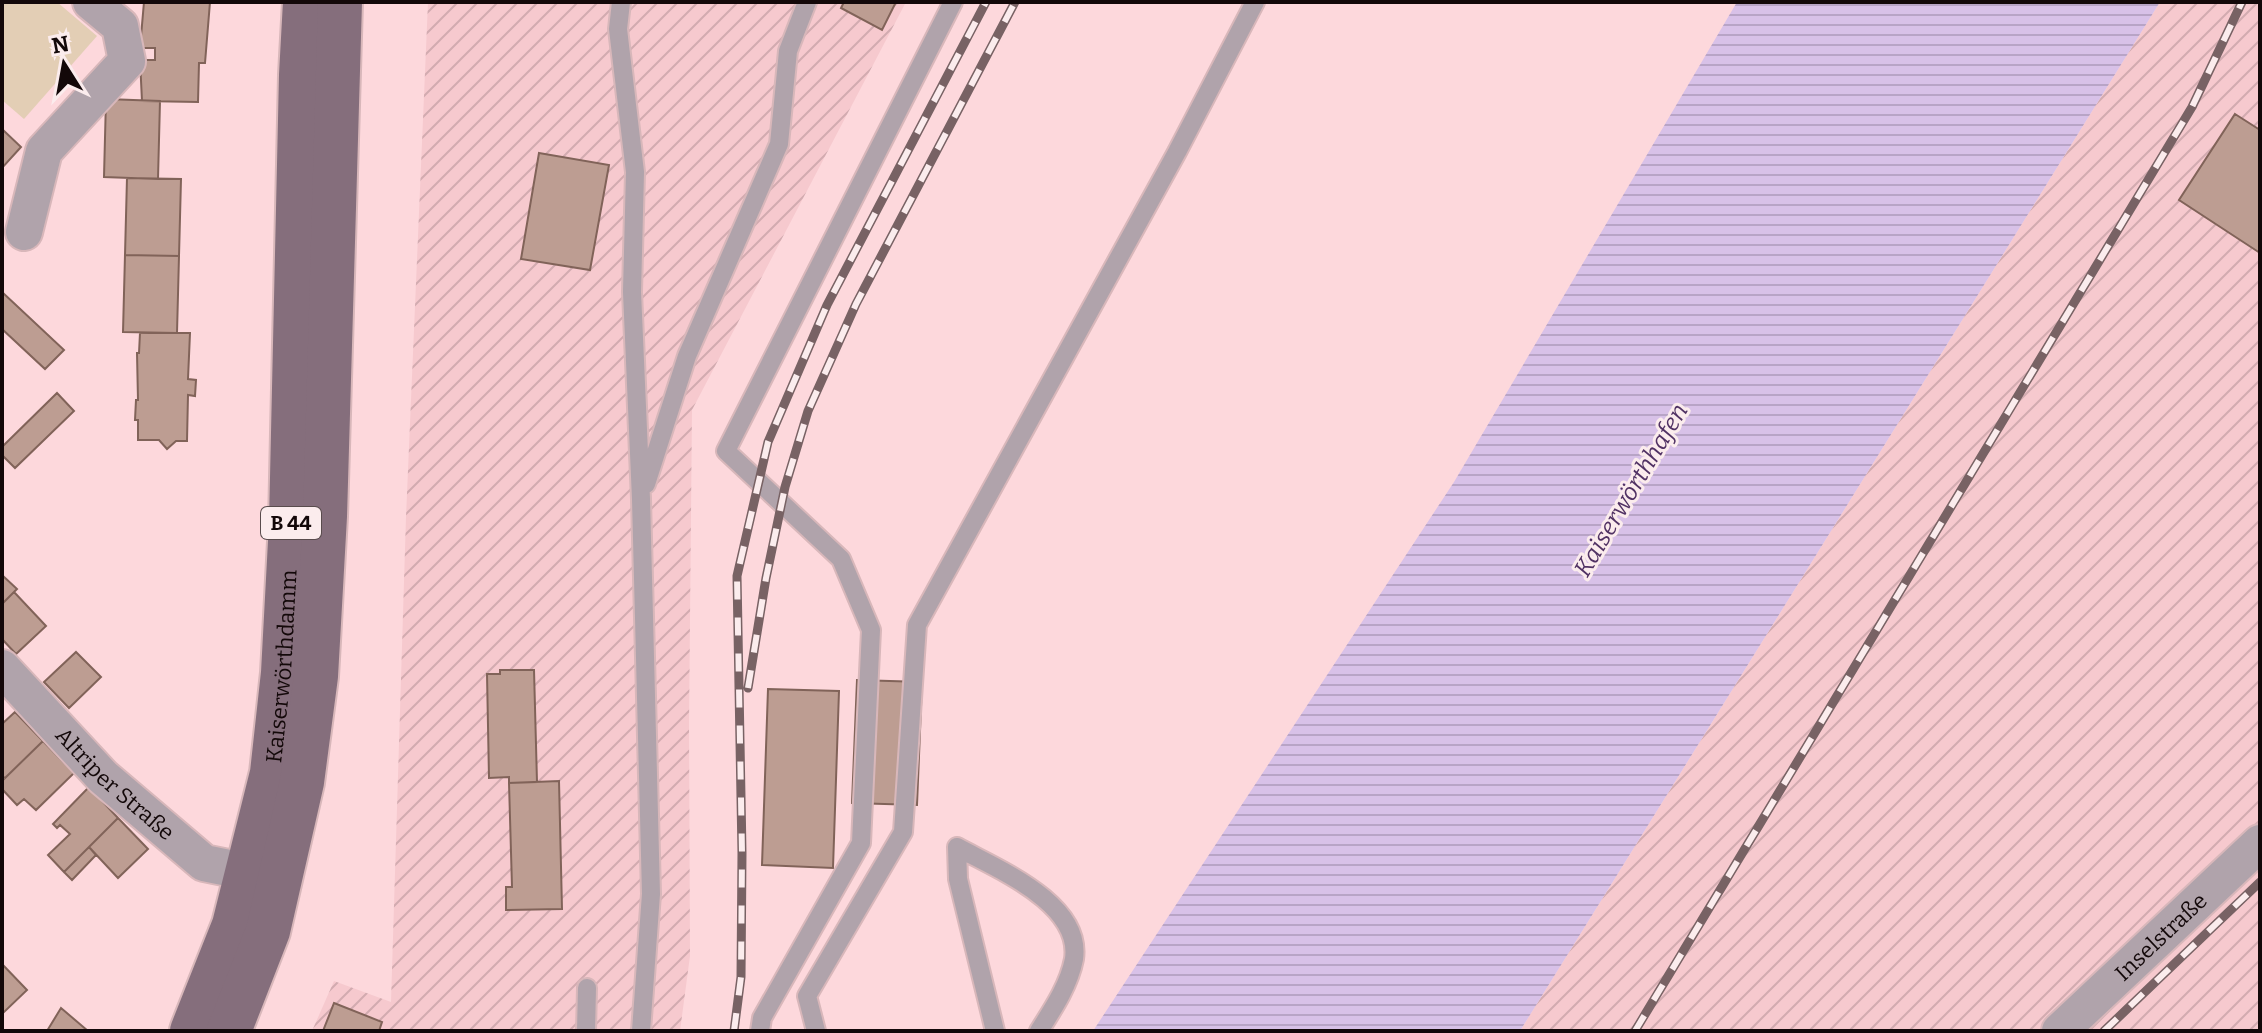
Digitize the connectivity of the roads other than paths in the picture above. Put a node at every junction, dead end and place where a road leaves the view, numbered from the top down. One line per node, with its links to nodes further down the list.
1 (91, 2): 8 (street)
2 (305, 2): 12 (main road, Kaiserwörthdamm / B 44)
3 (340, 2): 15 (main road, Kaiserwörthdamm / B 44)
4 (621, 2): 9 (lane)
5 (807, 2): 9 (lane)
6 (953, 2): 18 (lane)
7 (1255, 2): 19 (lane)
8 (24, 232)
9 (641, 499): 17 (lane)
10 (2, 668): 12 (street, Altriper Straße)
11 (2260, 843): 22 (street, Inselstraße)
12 (248, 872): 14 (main road, Kaiserwörthdamm / B 44)
13 (587, 988): 16 (lane)
14 (192, 1031)
15 (229, 1031)
16 (586, 1031)
17 (641, 1031)
18 (760, 1031)
19 (816, 1031)
20 (995, 1031): 21 (lane)
21 (1039, 1031)
22 (2060, 1031)

